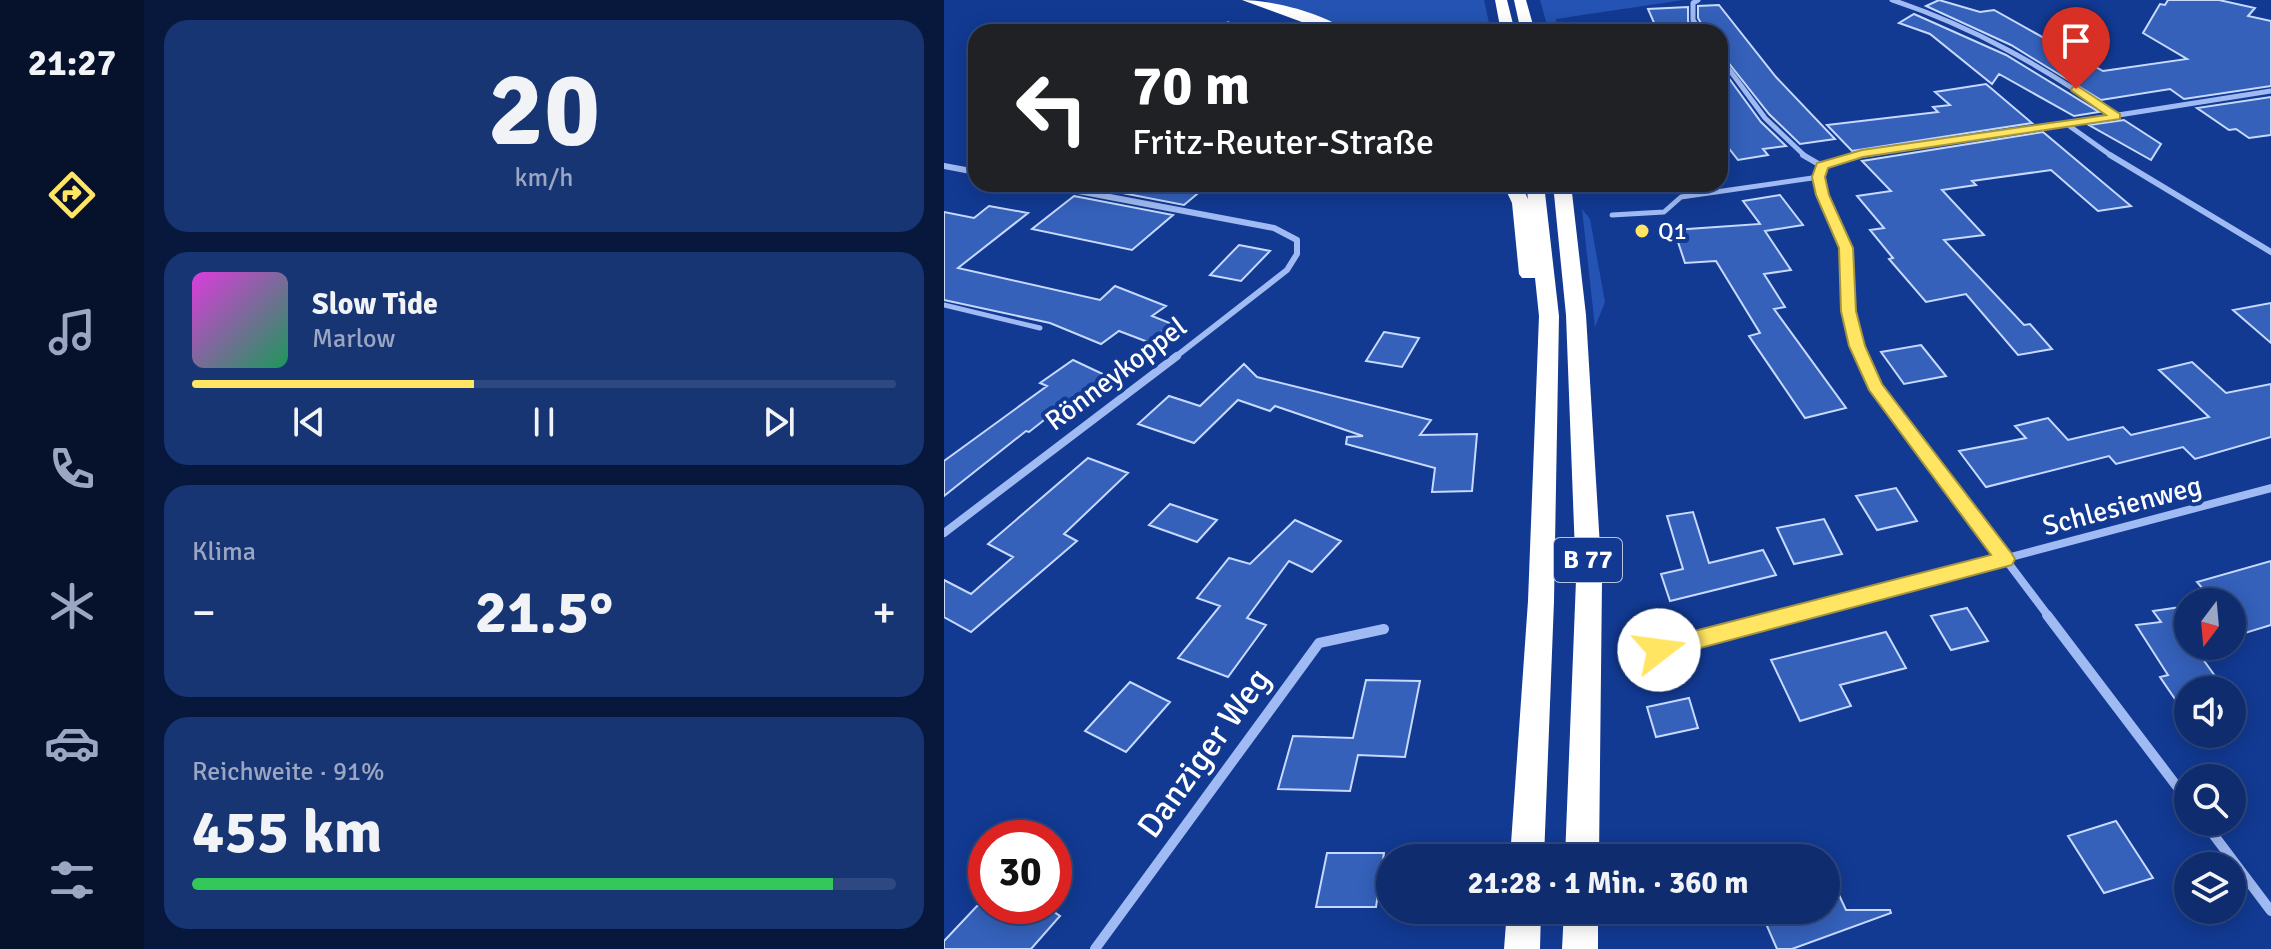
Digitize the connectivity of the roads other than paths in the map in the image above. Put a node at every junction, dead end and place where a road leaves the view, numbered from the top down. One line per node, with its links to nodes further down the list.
1 (1248, 0): 6 (highway)
2 (1501, 0): 7 (highway)
3 (1520, 0): 8 (highway)
4 (1698, 0): 9 (street)
5 (1892, 0): 12 (street)
6 (1321, 24)
7 (1506, 24)
8 (1526, 24)
9 (1696, 24)
10 (1728, 67): 15 (street)
11 (2271, 91): 12 (street)
12 (2116, 117): 13 (street)
13 (2068, 125): 15 (street); 25 (street)
14 (944, 166): 16 (street)
15 (1822, 166): 17 (street)
16 (968, 170)
17 (1819, 177): 18 (lane); 31 (street)
18 (1728, 190)
19 (1083, 192): 30 (street, Rönneykoppel)
20 (1516, 192): 27 (highway)
21 (1536, 192): 27 (highway, B 77)
22 (1563, 192): 37 (highway, B 77)
23 (1716, 192): 24 (lane)
24 (1612, 215)
25 (2271, 252)
26 (944, 305): 28 (lane)
27 (1549, 316): 36 (highway, B 77)
28 (1040, 328)
29 (2271, 488): 31 (street, Schlesienweg)
30 (944, 533)
31 (2005, 559): 33 (street, Schlesienweg); 34 (street)
32 (1384, 629): 41 (street, Danziger Weg)
33 (1659, 650)
34 (2174, 782)
35 (2215, 836): 38 (street)
36 (1528, 844)
37 (1582, 844)
38 (2271, 911)
39 (1523, 924): 42 (highway)
40 (1581, 924): 43 (highway)
41 (1095, 949)
42 (1522, 949)
43 (1580, 949)

